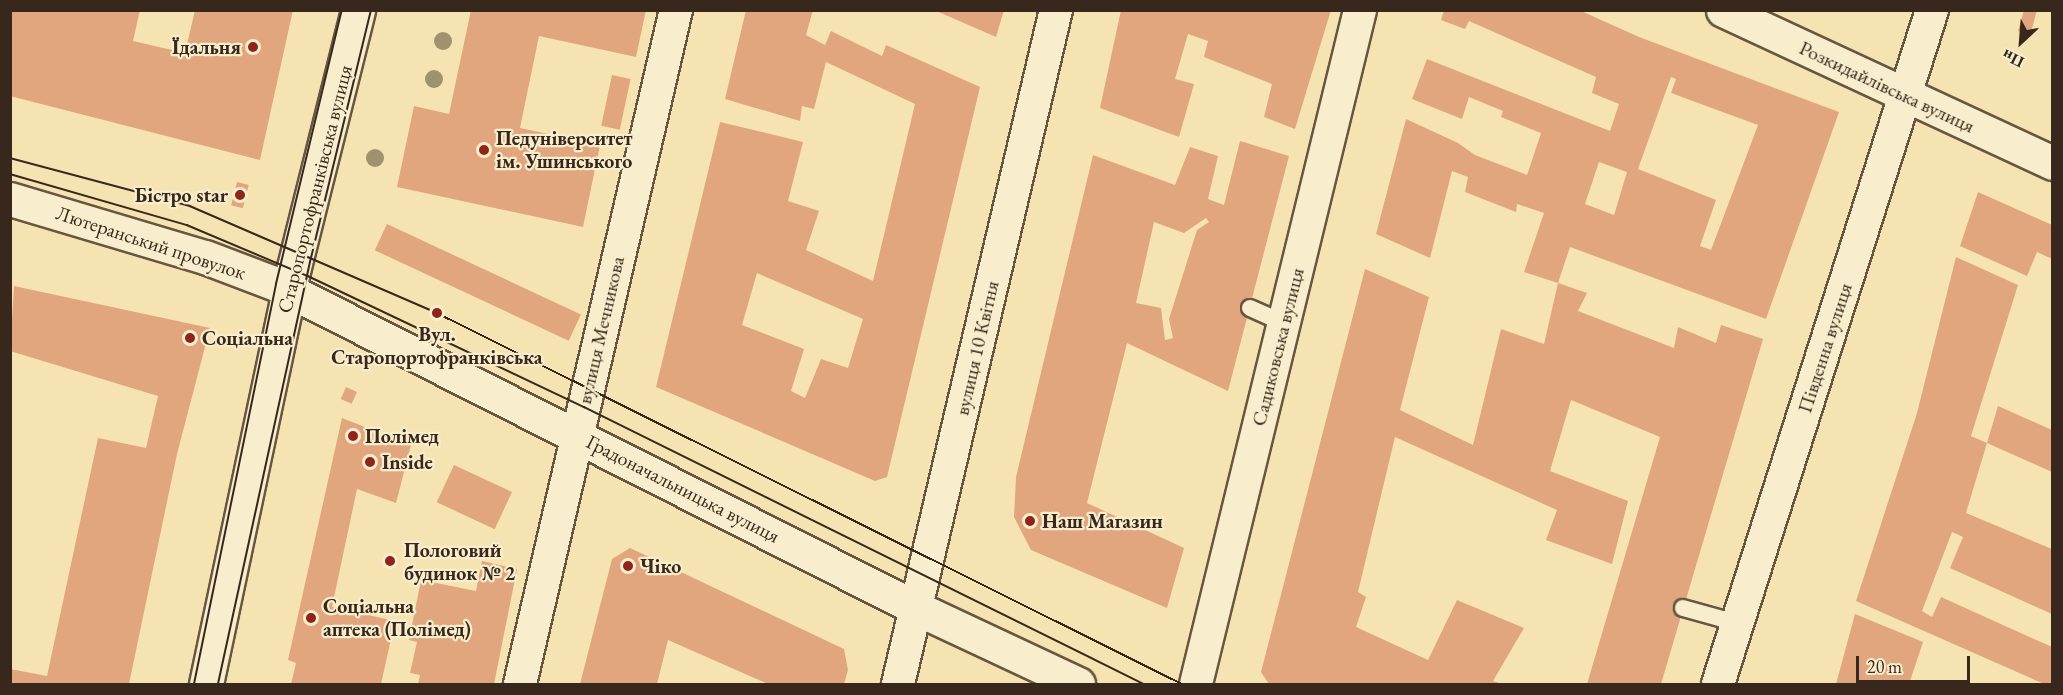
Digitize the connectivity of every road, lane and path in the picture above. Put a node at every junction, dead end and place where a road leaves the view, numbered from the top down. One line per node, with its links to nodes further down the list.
1 (358, 10): 10 (street, Старопортофранківська вулиця)
2 (676, 10): 13 (street, вулиця Мечникова)
3 (1056, 10): 14 (street, вулиця 10 Квітня)
4 (1360, 10): 12 (street, Садиковська вулиця)
5 (1723, 10): 7 (street, Розкидайлівська вулиця)
6 (1932, 10): 7 (street, Південна вулиця)
7 (1905, 96): 8 (street, Розкидайлівська вулиця); 16 (street, Південна вулиця)
8 (2052, 163)
9 (10, 199): 10 (street, Лютеранський провулок)
10 (289, 291): 13 (street, Градоначальницька вулиця); 17 (street, Старопортофранківська вулиця)
11 (1250, 308): 12 (lane)
12 (1283, 323): 21 (street, Садиковська вулиця)
13 (577, 436): 14 (street, Градоначальницька вулиця); 18 (street, вулиця Мечникова)
14 (916, 608): 19 (street, вулиця 10 Квітня); 20 (street, Градоначальницька вулиця)
15 (1683, 609): 16 (lane)
16 (1737, 623): 22 (street, Південна вулиця)
17 (206, 684)
18 (520, 684)
19 (898, 684)
20 (1078, 684)
21 (1196, 684)
22 (1718, 684)

